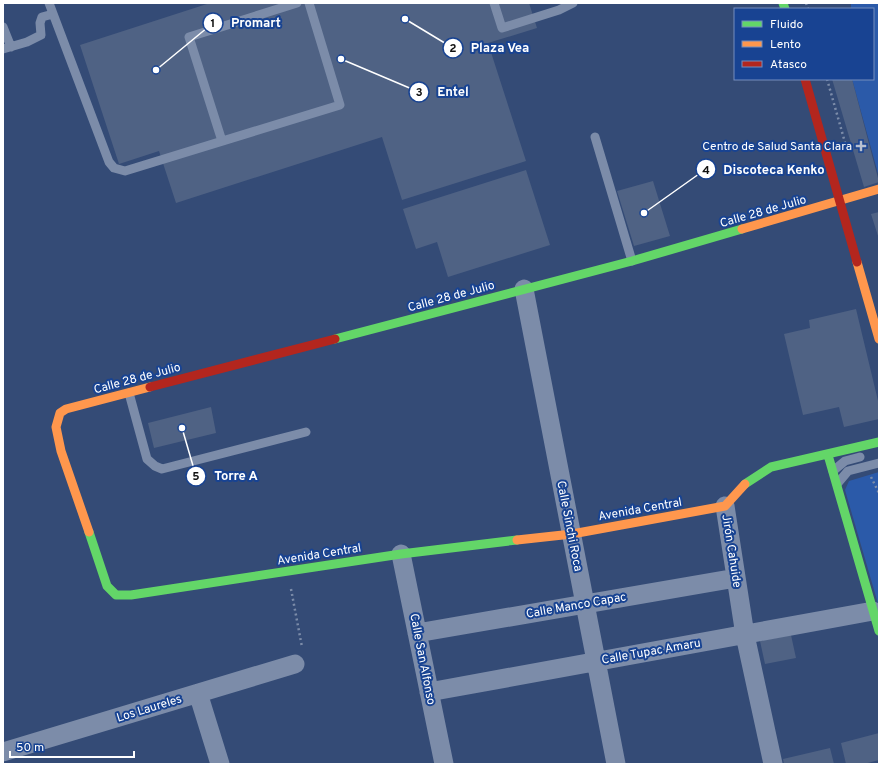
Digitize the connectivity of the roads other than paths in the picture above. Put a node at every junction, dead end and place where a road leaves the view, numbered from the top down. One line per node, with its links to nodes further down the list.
1 (49, 3): 6 (lane)
2 (297, 3): 11 (lane)
3 (309, 3): 11 (lane)
4 (494, 3): 5 (lane)
5 (573, 3)
6 (53, 14): 8 (lane); 11 (lane)
7 (3, 27): 8 (lane)
8 (7, 48)
9 (805, 80): 13 (street)
10 (595, 137): 14 (lane)
11 (222, 141)
12 (879, 189): 13 (street, Calle 28 de Julio)
13 (840, 200): 14 (street, Calle 28 de Julio); 16 (street)
14 (632, 261): 15 (street, Calle 28 de Julio)
15 (524, 289): 17 (street, Calle 28 de Julio); 27 (street, Calle Sinchi Roca)
16 (879, 339)
17 (129, 393): 18 (street, Calle 28 de Julio); 19 (lane)
18 (66, 409): 28 (street, Avenida Central)
19 (306, 432)
20 (879, 442): 22 (street, Jirón Cahuide)
21 (872, 454): 24 (lane)
22 (828, 455): 24 (street); 26 (street, Jirón Cahuide)
23 (879, 463): 25 (lane)
24 (832, 472): 25 (street)
25 (836, 485): 31 (street)
26 (725, 506): 27 (street, Avenida Central); 29 (street, Jirón Cahuide)
27 (572, 534): 28 (street, Avenida Central); 30 (street, Calle Sinchi Roca)
28 (401, 554): 33 (street, Calle San Alfonso)
29 (736, 578): 30 (street, Calle Manco Capac); 34 (street, Jirón Cahuide)
30 (584, 603): 33 (street, Calle Manco Capac); 35 (street, Calle Sinchi Roca)
31 (873, 611): 32 (street); 34 (street, Calle Tupac Amaru)
32 (879, 631)
33 (417, 633): 37 (street, Calle San Alfonso)
34 (745, 635): 35 (street, Calle Tupac Amaru); 43 (street, Jirón Cahuide)
35 (596, 660): 37 (street, Calle Tupac Amaru); 42 (street, Calle Sinchi Roca)
36 (295, 664): 38 (street, Los Laureles)
37 (429, 692): 41 (street, Calle San Alfonso)
38 (198, 693): 39 (street, Los Laureles); 40 (street)
39 (3, 752)
40 (220, 764)
41 (444, 764)
42 (616, 764)
43 (773, 764)

